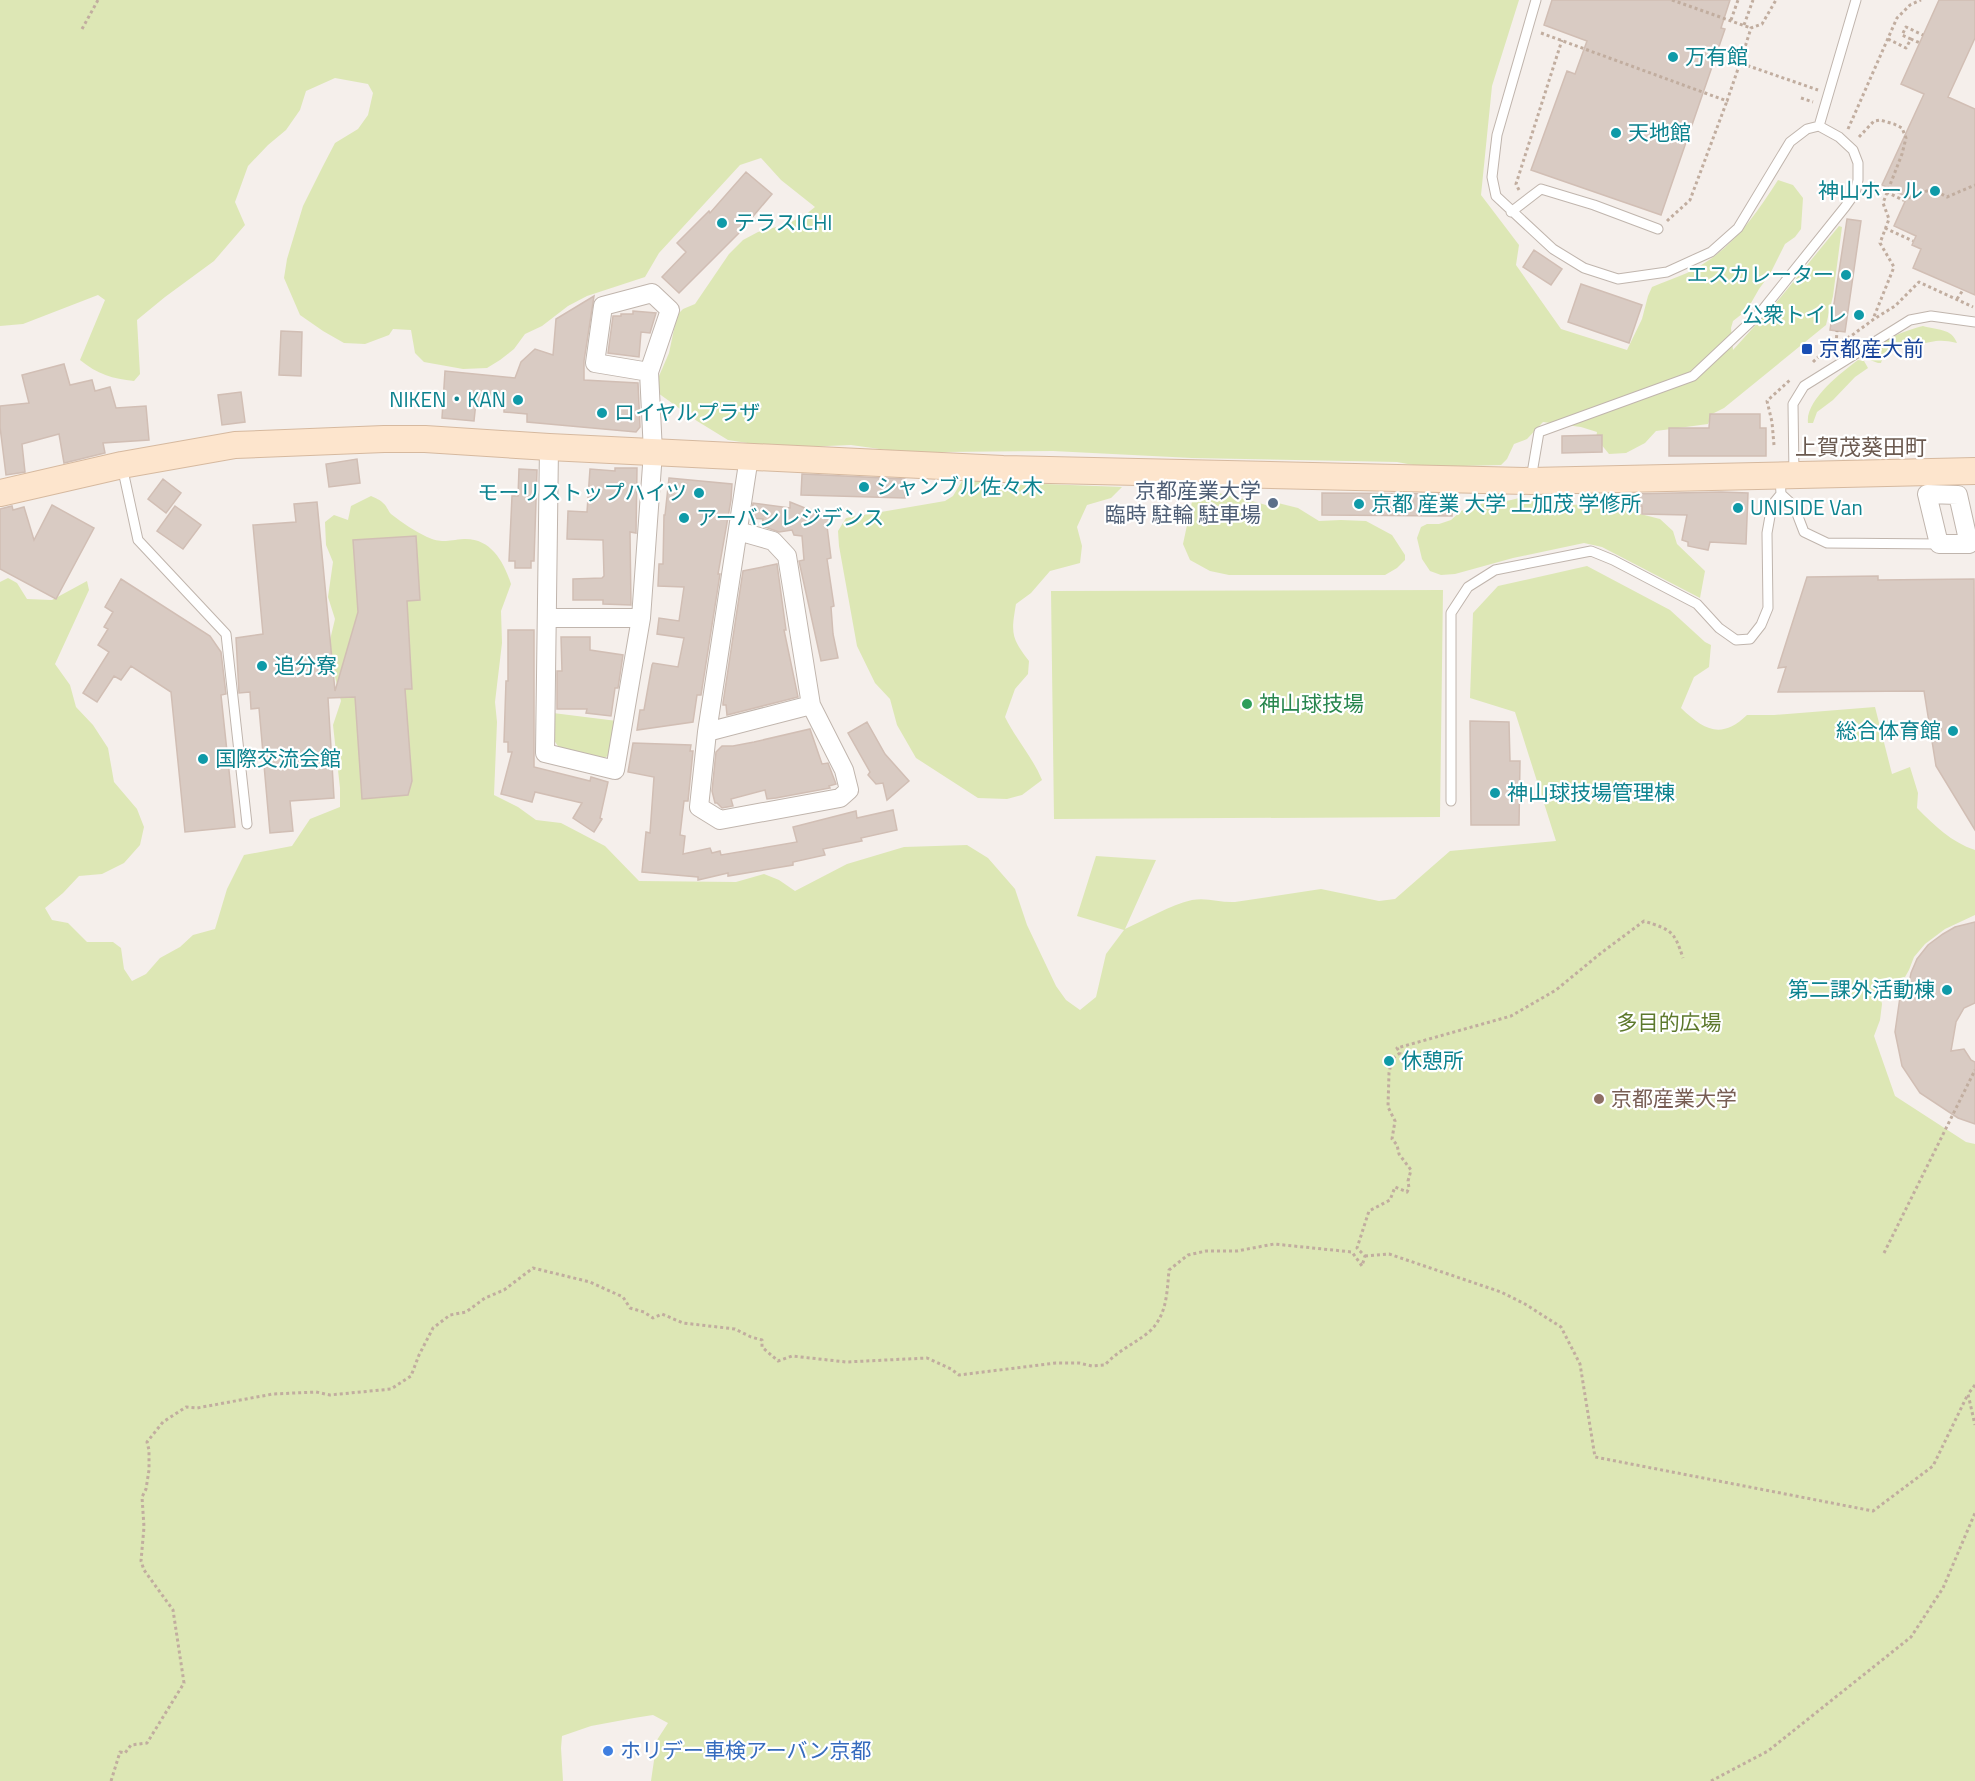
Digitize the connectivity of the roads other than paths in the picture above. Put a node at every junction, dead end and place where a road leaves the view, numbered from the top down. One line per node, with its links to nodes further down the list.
1 (1536, 0): 4 (lane)
2 (1856, 0): 3 (lane)
3 (1819, 126): 4 (lane); 13 (lane)
4 (1511, 212): 5 (lane)
5 (1658, 229)
6 (1975, 322): 14 (lane)
7 (649, 372): 7 (street); 9 (street)
8 (549, 447): 9 (street); 11 (street); 19 (street)
9 (653, 452): 10 (street); 20 (street)
10 (749, 457): 13 (street); 16 (street)
11 (122, 465): 15 (street); 24 (lane)
12 (1975, 471): 14 (street)
13 (1531, 481): 14 (street)
14 (1785, 481): 17 (lane); 23 (lane)
15 (0, 493)
16 (738, 531): 21 (street); 22 (street)
17 (1939, 544): 18 (street); 18 (street)
18 (1972, 544)
19 (547, 618): 20 (street); 20 (street)
20 (642, 618)
21 (812, 705): 22 (street); 22 (street)
22 (707, 732)
23 (1451, 801)
24 (247, 824)

